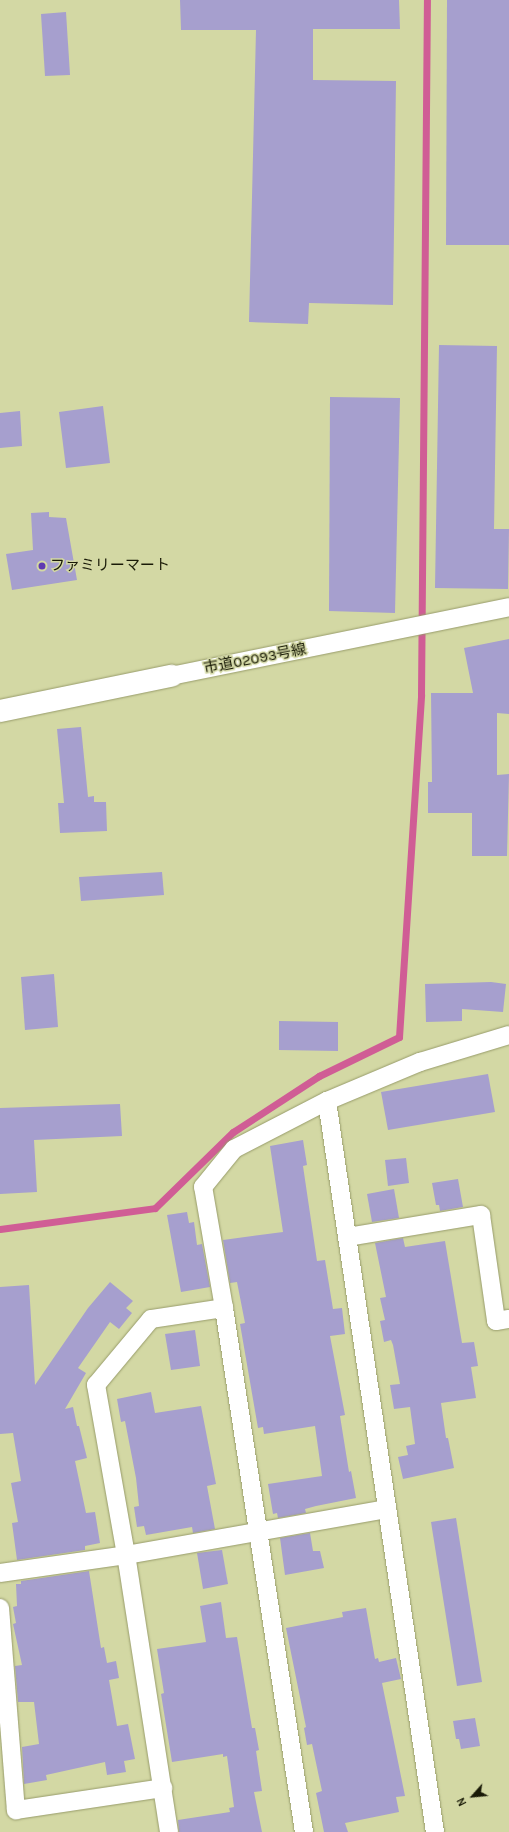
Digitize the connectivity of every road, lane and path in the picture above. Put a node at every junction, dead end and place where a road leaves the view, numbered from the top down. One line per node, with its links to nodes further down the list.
1 (509, 607): 2 (street, 市道02093号線)
2 (171, 676): 3 (street, 市道02093号線)
3 (0, 711)
4 (509, 1035): 5 (street)
5 (327, 1101): 6 (street); 7 (street)
6 (348, 1237): 8 (street); 9 (street)
7 (224, 1308): 10 (street); 11 (street)
8 (509, 1319)
9 (387, 1510): 10 (street); 17 (street)
10 (257, 1532): 11 (street); 16 (street)
11 (126, 1555): 12 (street); 14 (street)
12 (0, 1573)
13 (0, 1608): 14 (street)
14 (163, 1788): 15 (street)
15 (169, 1832)
16 (304, 1832)
17 (435, 1832)

